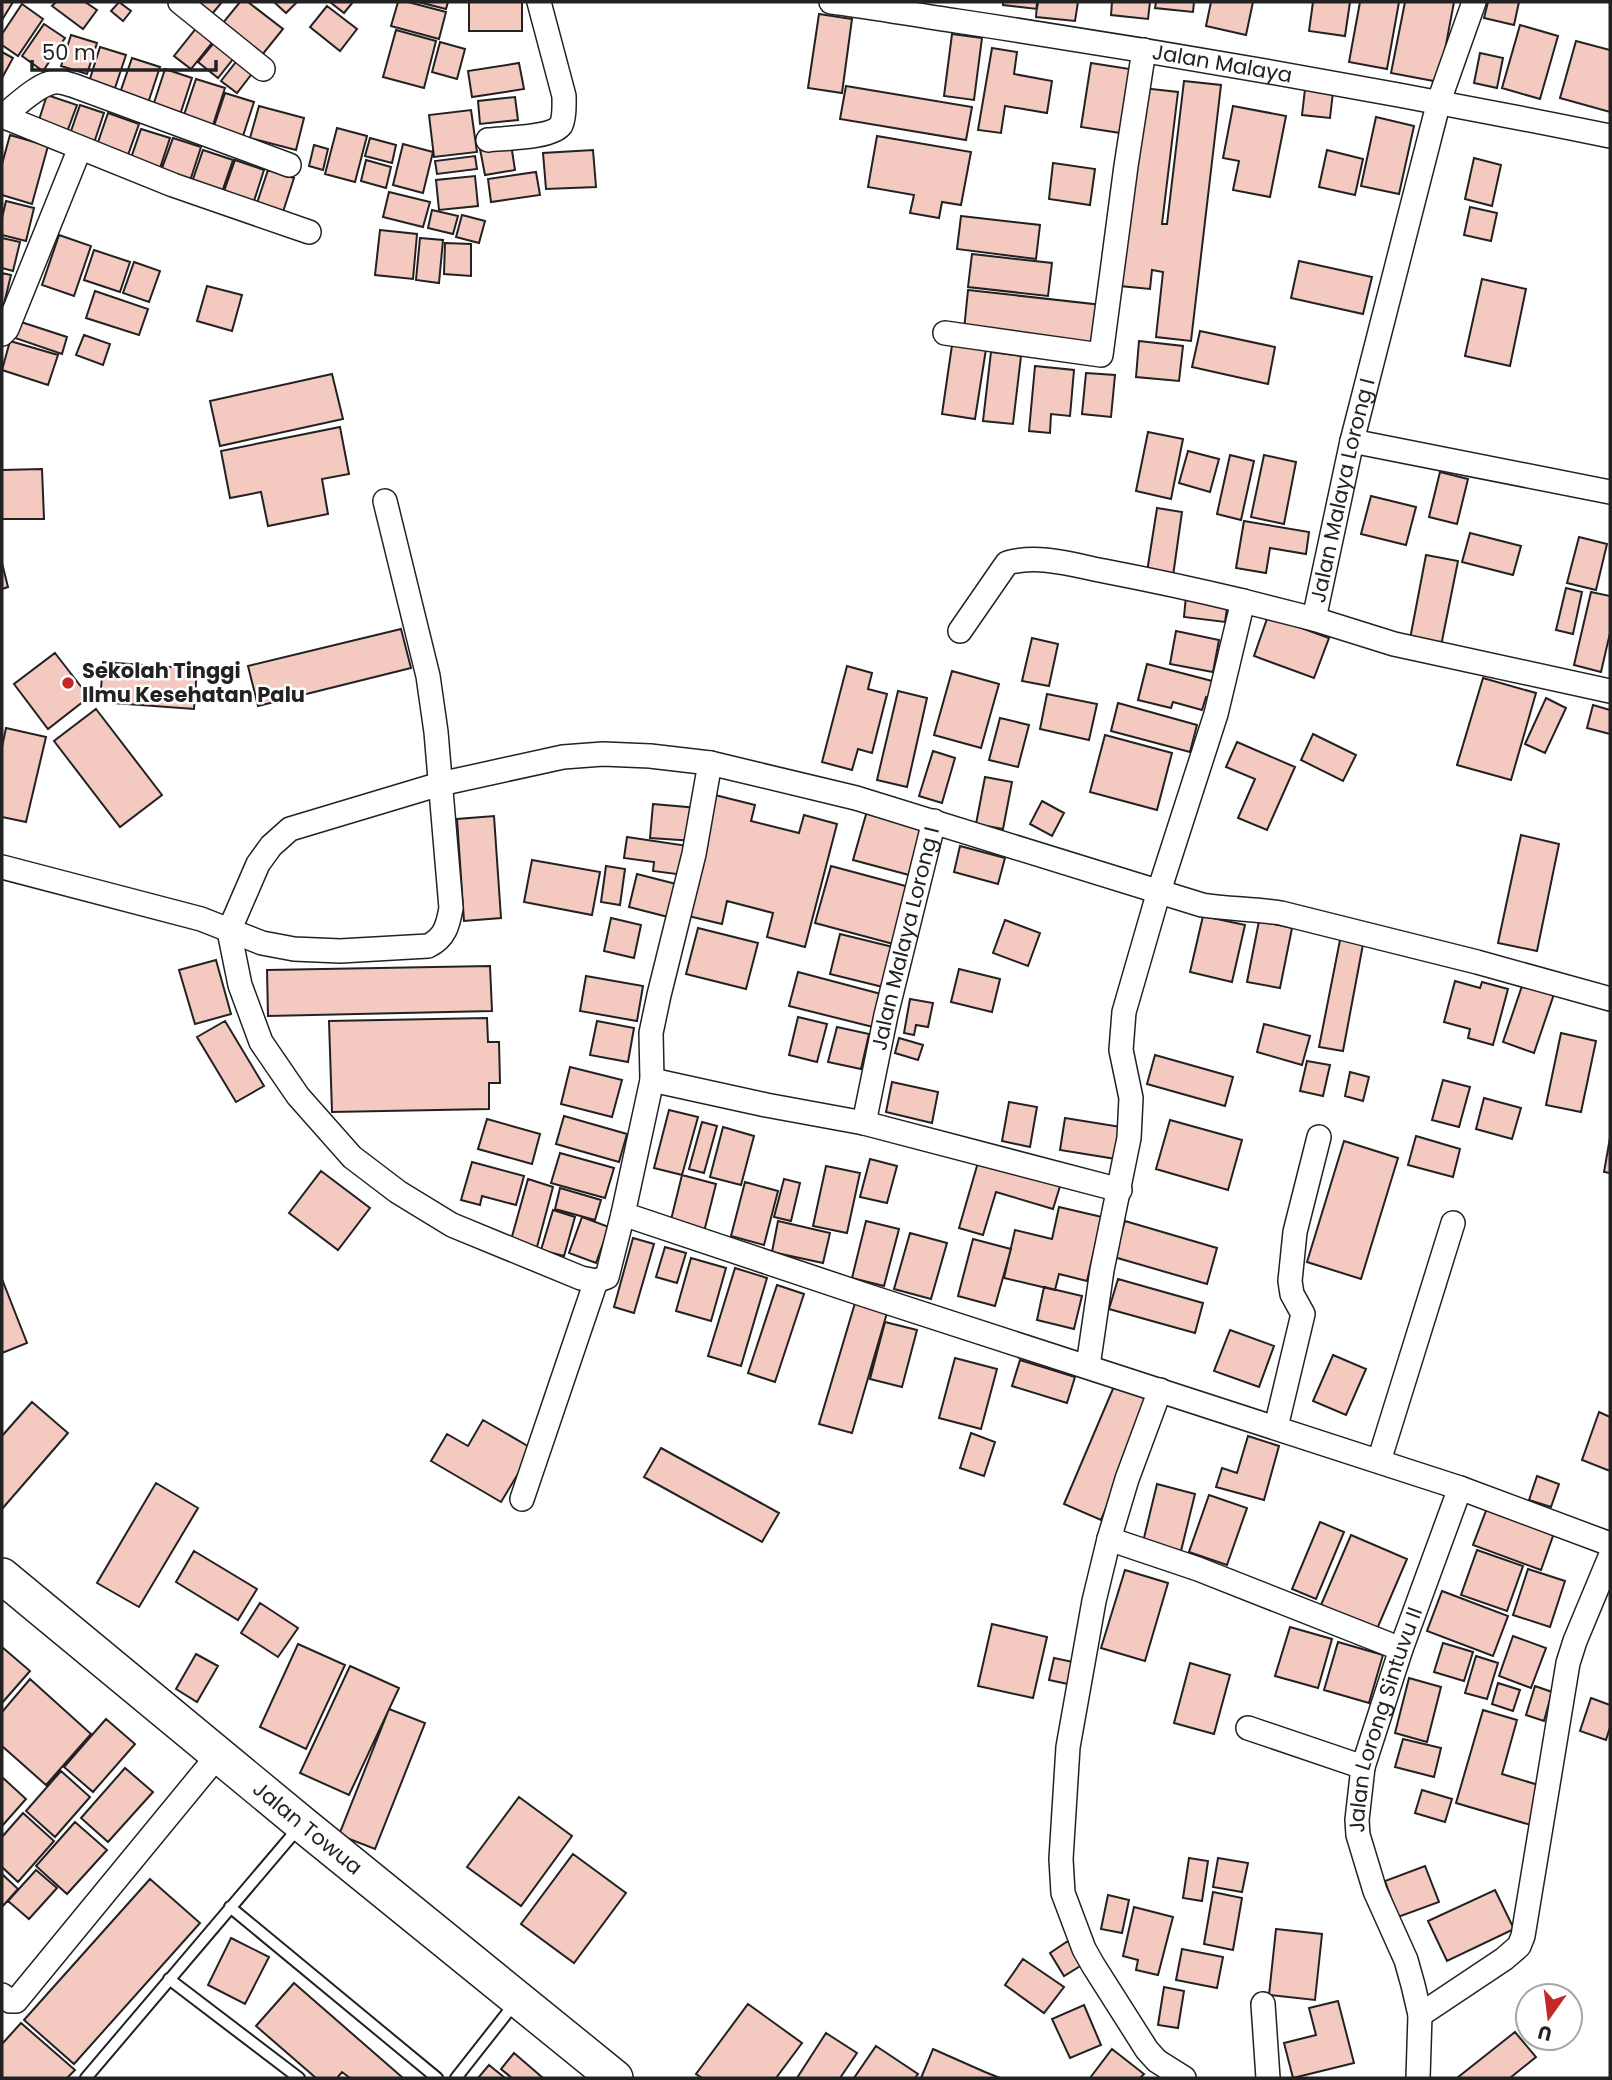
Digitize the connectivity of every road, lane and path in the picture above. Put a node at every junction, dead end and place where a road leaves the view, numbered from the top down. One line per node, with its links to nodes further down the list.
1 (180, 2): 7 (street)
2 (539, 2): 11 (street)
3 (831, 2): 5 (street, Jalan Malaya)
4 (1474, 2): 8 (street, Jalan Malaya Lorong I)
5 (946, 11): 6 (street, Jalan Malaya)
6 (1144, 50): 8 (street, Jalan Malaya); 15 (street)
7 (263, 69)
8 (1439, 101): 10 (street, Jalan Malaya); 17 (street, Jalan Malaya Lorong I)
9 (3, 116): 12 (street); 13 (street)
10 (1610, 136)
11 (488, 140)
12 (80, 148): 14 (street); 16 (street)
13 (289, 165)
14 (309, 232)
15 (944, 333)
16 (2, 334)
17 (1352, 440): 18 (street); 21 (street, Jalan Malaya Lorong I)
18 (1610, 492)
19 (385, 501): 25 (street)
20 (1243, 601): 21 (street, Jalan Malaya Lorong I); 22 (street, Jalan Malaya Lorong I); 28 (street)
21 (1314, 619): 23 (street)
22 (960, 631)
23 (1610, 691)
24 (710, 763): 25 (street); 26 (street); 31 (street)
25 (440, 784): 29 (street); 29 (street)
26 (934, 821): 28 (street, Jalan Malaya Lorong I); 32 (street, Jalan Malaya Lorong I)
27 (2, 867): 29 (street)
28 (1159, 891): 30 (street, Jalan Malaya Lorong I); 34 (street)
29 (229, 931): 37 (street)
30 (1610, 999)
31 (652, 1080): 32 (street); 35 (street)
32 (864, 1123): 34 (street)
33 (1319, 1137): 40 (street)
34 (1120, 1190): 38 (street)
35 (623, 1214): 37 (street); 38 (street)
36 (1453, 1223): 41 (street)
37 (596, 1281): 43 (street)
38 (1088, 1366): 39 (street)
39 (1160, 1390): 40 (street); 44 (street)
40 (1276, 1427): 41 (street)
41 (1379, 1461): 42 (street)
42 (1460, 1488): 45 (street); 48 (street, Jalan Lorong Sintuvu II)
43 (522, 1499)
44 (1109, 1539): 48 (street); 64 (street)
45 (1610, 1544)
46 (1610, 1557): 58 (street)
47 (2, 1576): 50 (main road, Jalan Towua)
48 (1401, 1649): 51 (street, Jalan Lorong Sintuvu II)
49 (1248, 1728): 51 (street)
50 (219, 1754): 52 (main road, Jalan Towua); 56 (street)
51 (1363, 1767): 58 (street, Jalan Lorong Sintuvu II)
52 (302, 1824): 53 (lane); 55 (main road, Jalan Towua)
53 (230, 1907): 54 (lane); 61 (lane)
54 (169, 1979): 59 (lane); 60 (lane)
55 (518, 2000): 62 (lane); 63 (main road, Jalan Towua)
56 (5, 2002)
57 (1263, 2004): 65 (street)
58 (1420, 2015): 66 (street, Jalan Lorong Sintuvu II)
59 (86, 2078)
60 (299, 2078)
61 (437, 2078)
62 (456, 2078)
63 (615, 2078)
64 (1184, 2078)
65 (1268, 2078)
66 (1418, 2078)

